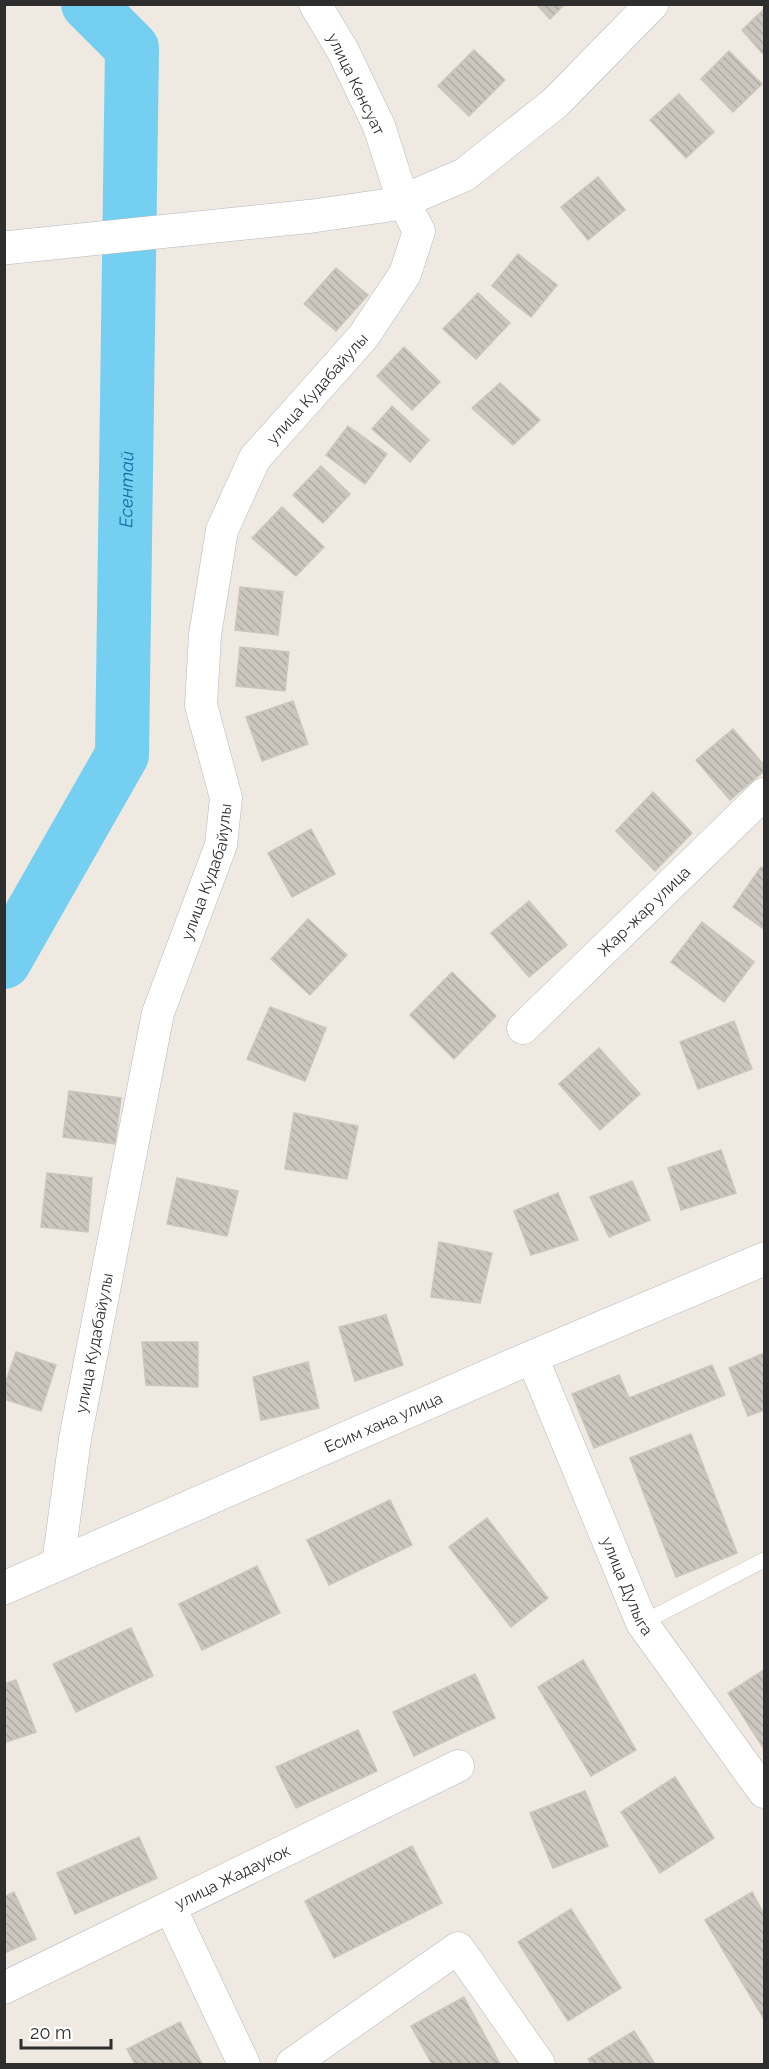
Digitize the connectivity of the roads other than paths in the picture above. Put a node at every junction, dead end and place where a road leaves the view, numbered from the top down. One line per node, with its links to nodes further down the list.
1 (315, 4): 3 (street, улица Кенсуат)
2 (652, 4): 3 (street)
3 (403, 201): 4 (street); 10 (street, улица Кудабайулы)
4 (4, 248)
5 (765, 794): 6 (street, Жар-жар улица)
6 (523, 1028)
7 (765, 1259): 8 (street, Есим хана улица)
8 (532, 1357): 10 (street, Есим хана улица); 12 (street, улица Дулыга)
9 (765, 1560): 12 (lane)
10 (58, 1564): 11 (street, Есим хана улица)
11 (4, 1588)
12 (642, 1623): 14 (street, улица Дулыга)
13 (458, 1766): 15 (street, улица Жадаукок)
14 (765, 1792)
15 (170, 1907): 16 (street, улица Жадаукок); 17 (street)
16 (4, 1988)
17 (244, 2064)
18 (292, 2064): 19 (street)
19 (539, 2064)

